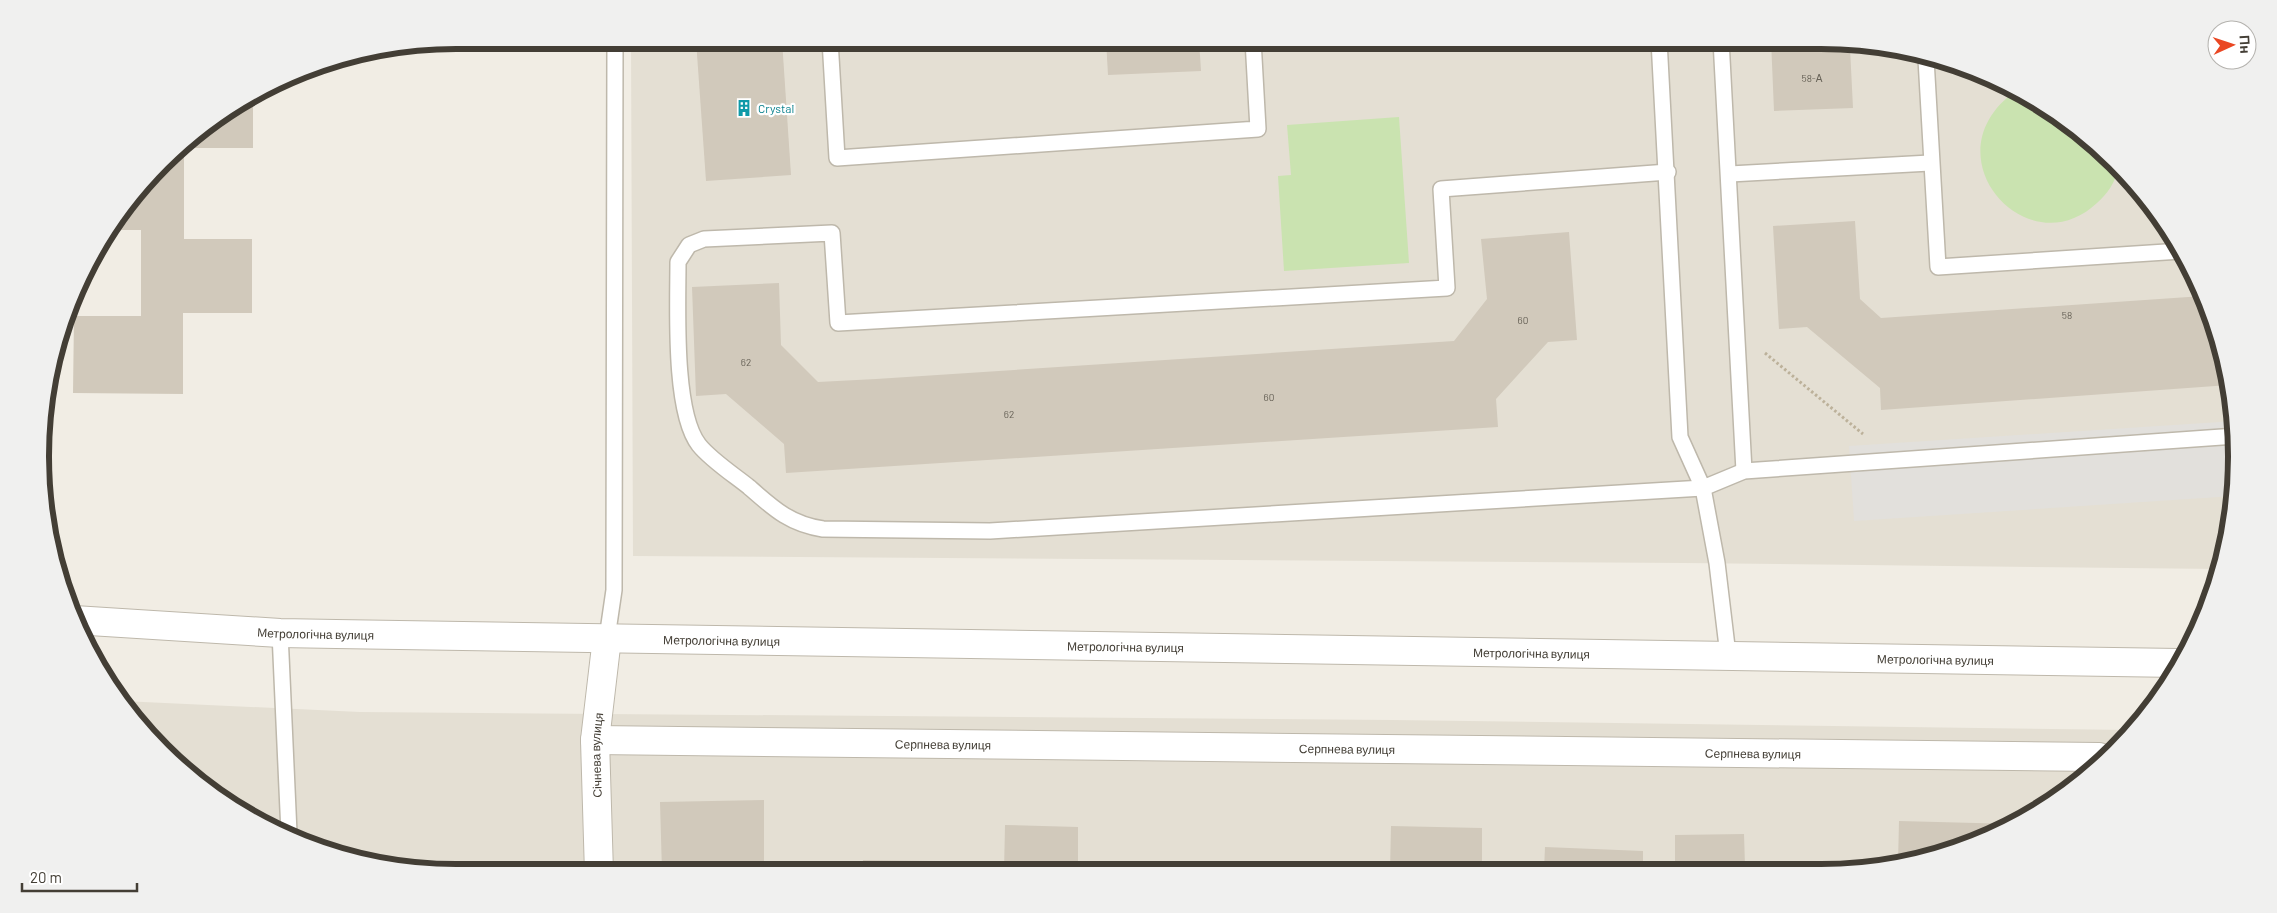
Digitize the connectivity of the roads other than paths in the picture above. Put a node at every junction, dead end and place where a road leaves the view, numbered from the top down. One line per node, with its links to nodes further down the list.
1 (615, 49): 16 (lane)
2 (831, 49): 3 (lane)
3 (1254, 49)
4 (1660, 49): 8 (lane)
5 (1722, 49): 9 (lane)
6 (1926, 63): 7 (lane)
7 (1930, 163): 9 (lane); 10 (lane)
8 (1668, 172): 13 (lane); 13 (lane)
9 (1730, 174): 12 (lane)
10 (2173, 252)
11 (2227, 437): 12 (lane)
12 (1744, 472): 13 (lane)
13 (1703, 488): 17 (lane)
14 (83, 621): 15 (street, Метрологічна вулиця)
15 (280, 633): 16 (street, Метрологічна вулиця); 21 (lane)
16 (606, 638): 17 (street, Метрологічна вулиця); 19 (street, Січнева вулиця)
17 (1728, 656): 18 (street, Метрологічна вулиця)
18 (2172, 664)
19 (595, 740): 20 (street, Серпнева вулиця); 22 (street, Січнева вулиця)
20 (2095, 758)
21 (289, 828)
22 (600, 864)

